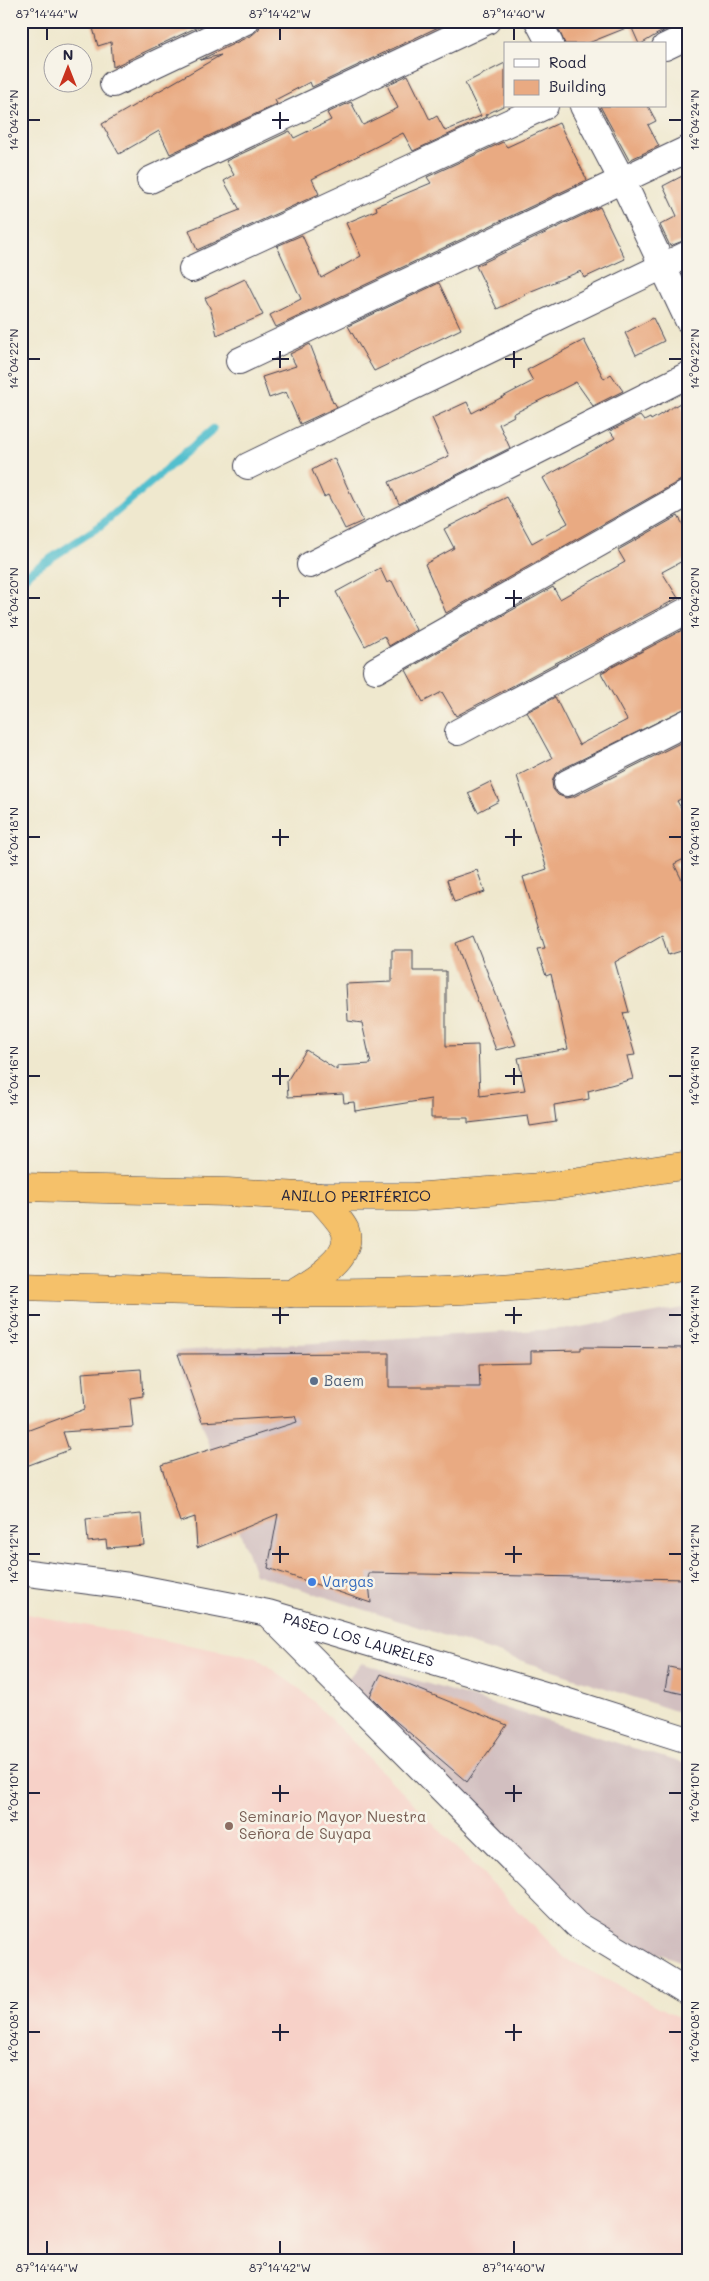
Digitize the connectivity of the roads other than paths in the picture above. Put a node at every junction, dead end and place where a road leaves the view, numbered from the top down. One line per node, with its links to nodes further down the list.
1 (246, 21): 7 (street)
2 (487, 21): 11 (street)
3 (538, 21): 5 (street)
4 (688, 36): 6 (street)
5 (549, 42)
6 (666, 47)
7 (113, 84)
8 (541, 108): 15 (street)
9 (583, 108): 12 (street)
10 (688, 150): 12 (street)
11 (150, 180)
12 (622, 182): 14 (street); 17 (street)
13 (688, 254): 14 (street)
14 (662, 266): 16 (street); 19 (street)
15 (192, 269)
16 (688, 320)
17 (239, 361)
18 (688, 375): 21 (street)
19 (248, 466)
20 (688, 494): 23 (street)
21 (310, 565)
22 (688, 610): 25 (street)
23 (376, 670)
24 (688, 722): 26 (street)
25 (458, 732)
26 (567, 783)
27 (688, 1165): 29 (highway, ANILLO PERIFÉRICO)
28 (21, 1187): 29 (highway, ANILLO PERIFÉRICO)
29 (319, 1196): 32 (highway)
30 (688, 1265): 32 (highway)
31 (21, 1286): 32 (highway)
32 (290, 1294)
33 (21, 1572): 34 (street, PASEO LOS LAURELES)
34 (268, 1613): 35 (street, PASEO LOS LAURELES); 36 (street)
35 (688, 1740)
36 (688, 1992)

